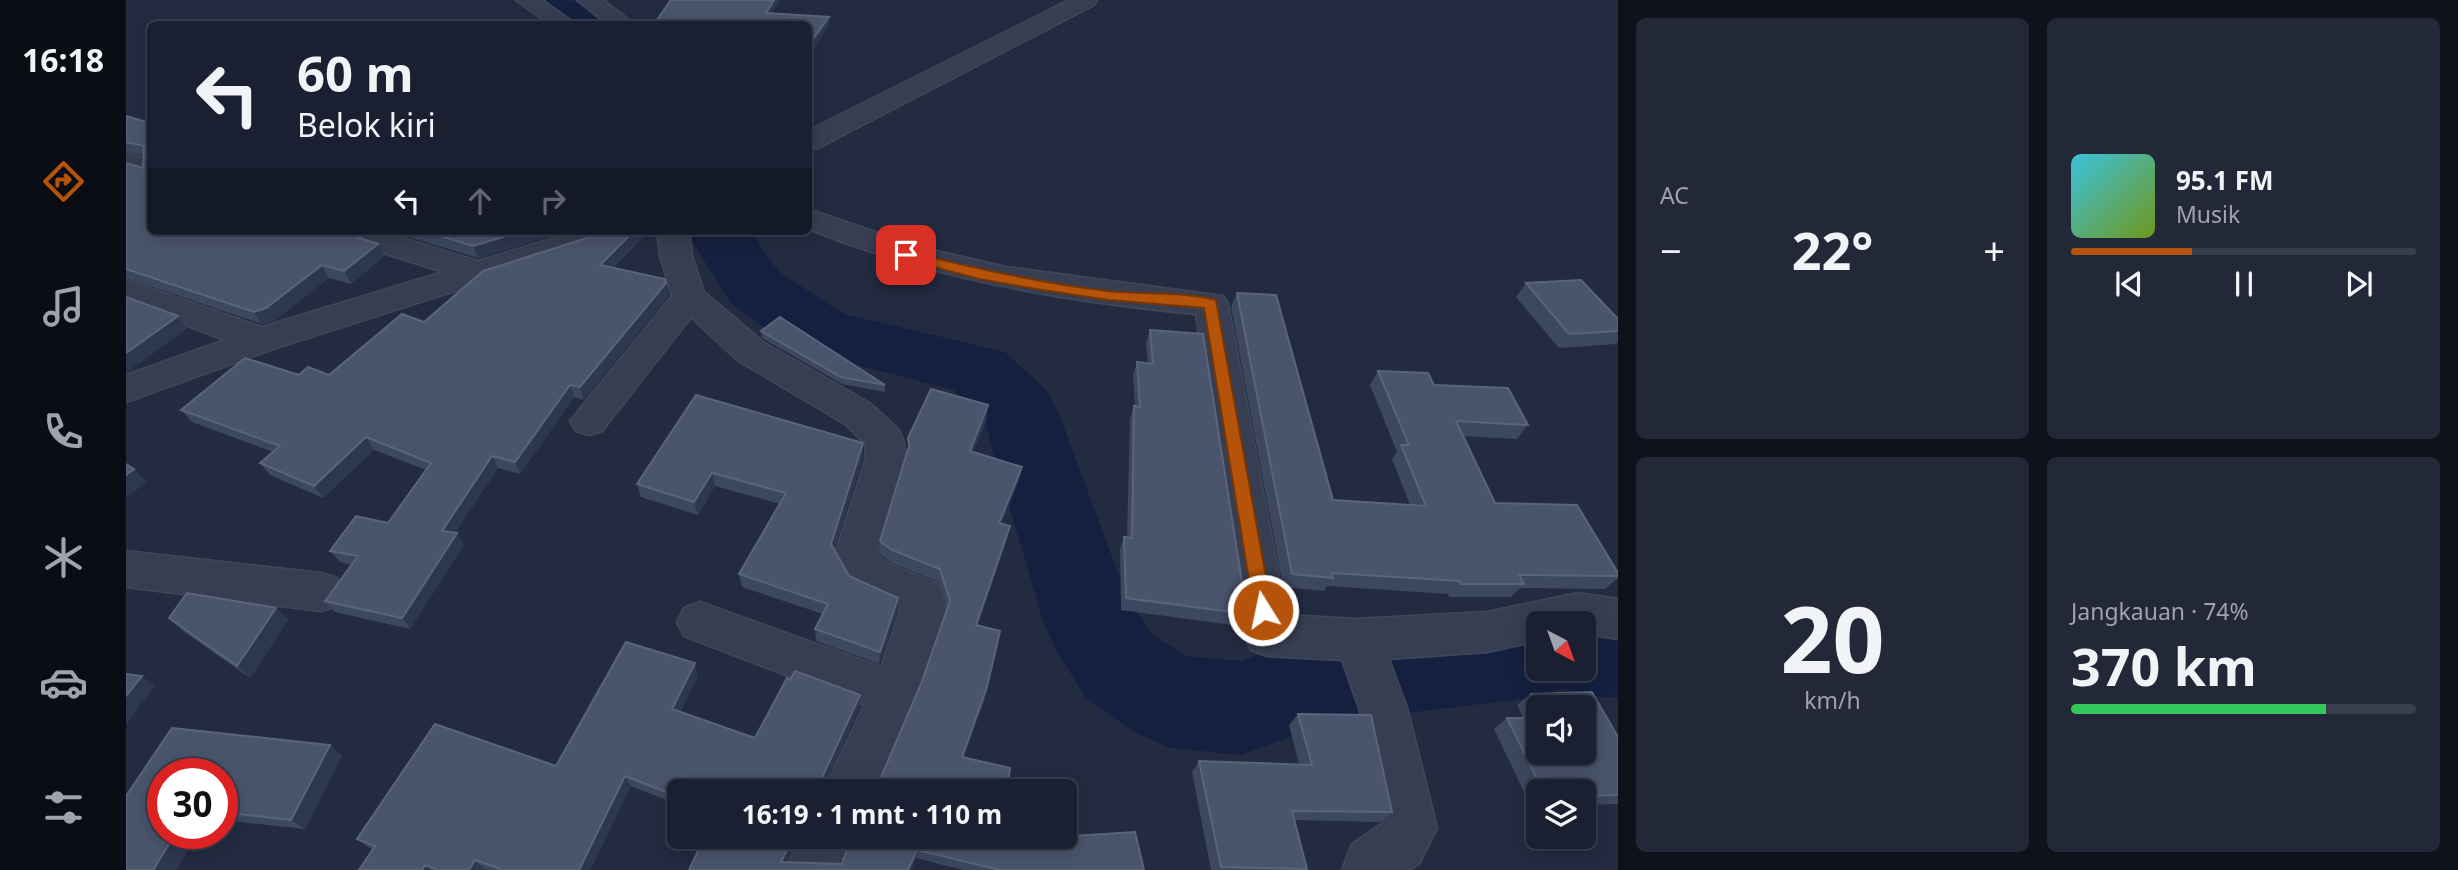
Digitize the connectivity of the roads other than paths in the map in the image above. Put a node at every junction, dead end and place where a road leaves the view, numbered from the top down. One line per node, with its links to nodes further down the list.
1 (527, 0): 4 (street)
2 (1086, 0): 6 (street)
3 (606, 14): 5 (street)
4 (559, 21)
5 (584, 21)
6 (812, 140)
7 (126, 162): 8 (street)
8 (147, 168)
9 (812, 220): 23 (street)
10 (360, 235): 13 (street)
11 (598, 235): 13 (street)
12 (673, 235): 15 (street)
13 (481, 273): 16 (street)
14 (126, 291): 16 (street)
15 (690, 297): 18 (street); 24 (street)
16 (261, 340): 17 (street)
17 (126, 389)
18 (589, 421)
19 (126, 569): 20 (street)
20 (321, 592)
21 (1618, 619): 23 (street)
22 (700, 622): 24 (street)
23 (1366, 664): 28 (street)
24 (894, 694): 25 (street)
25 (855, 779)
26 (823, 849): 27 (street)
27 (813, 870)
28 (1368, 870)

